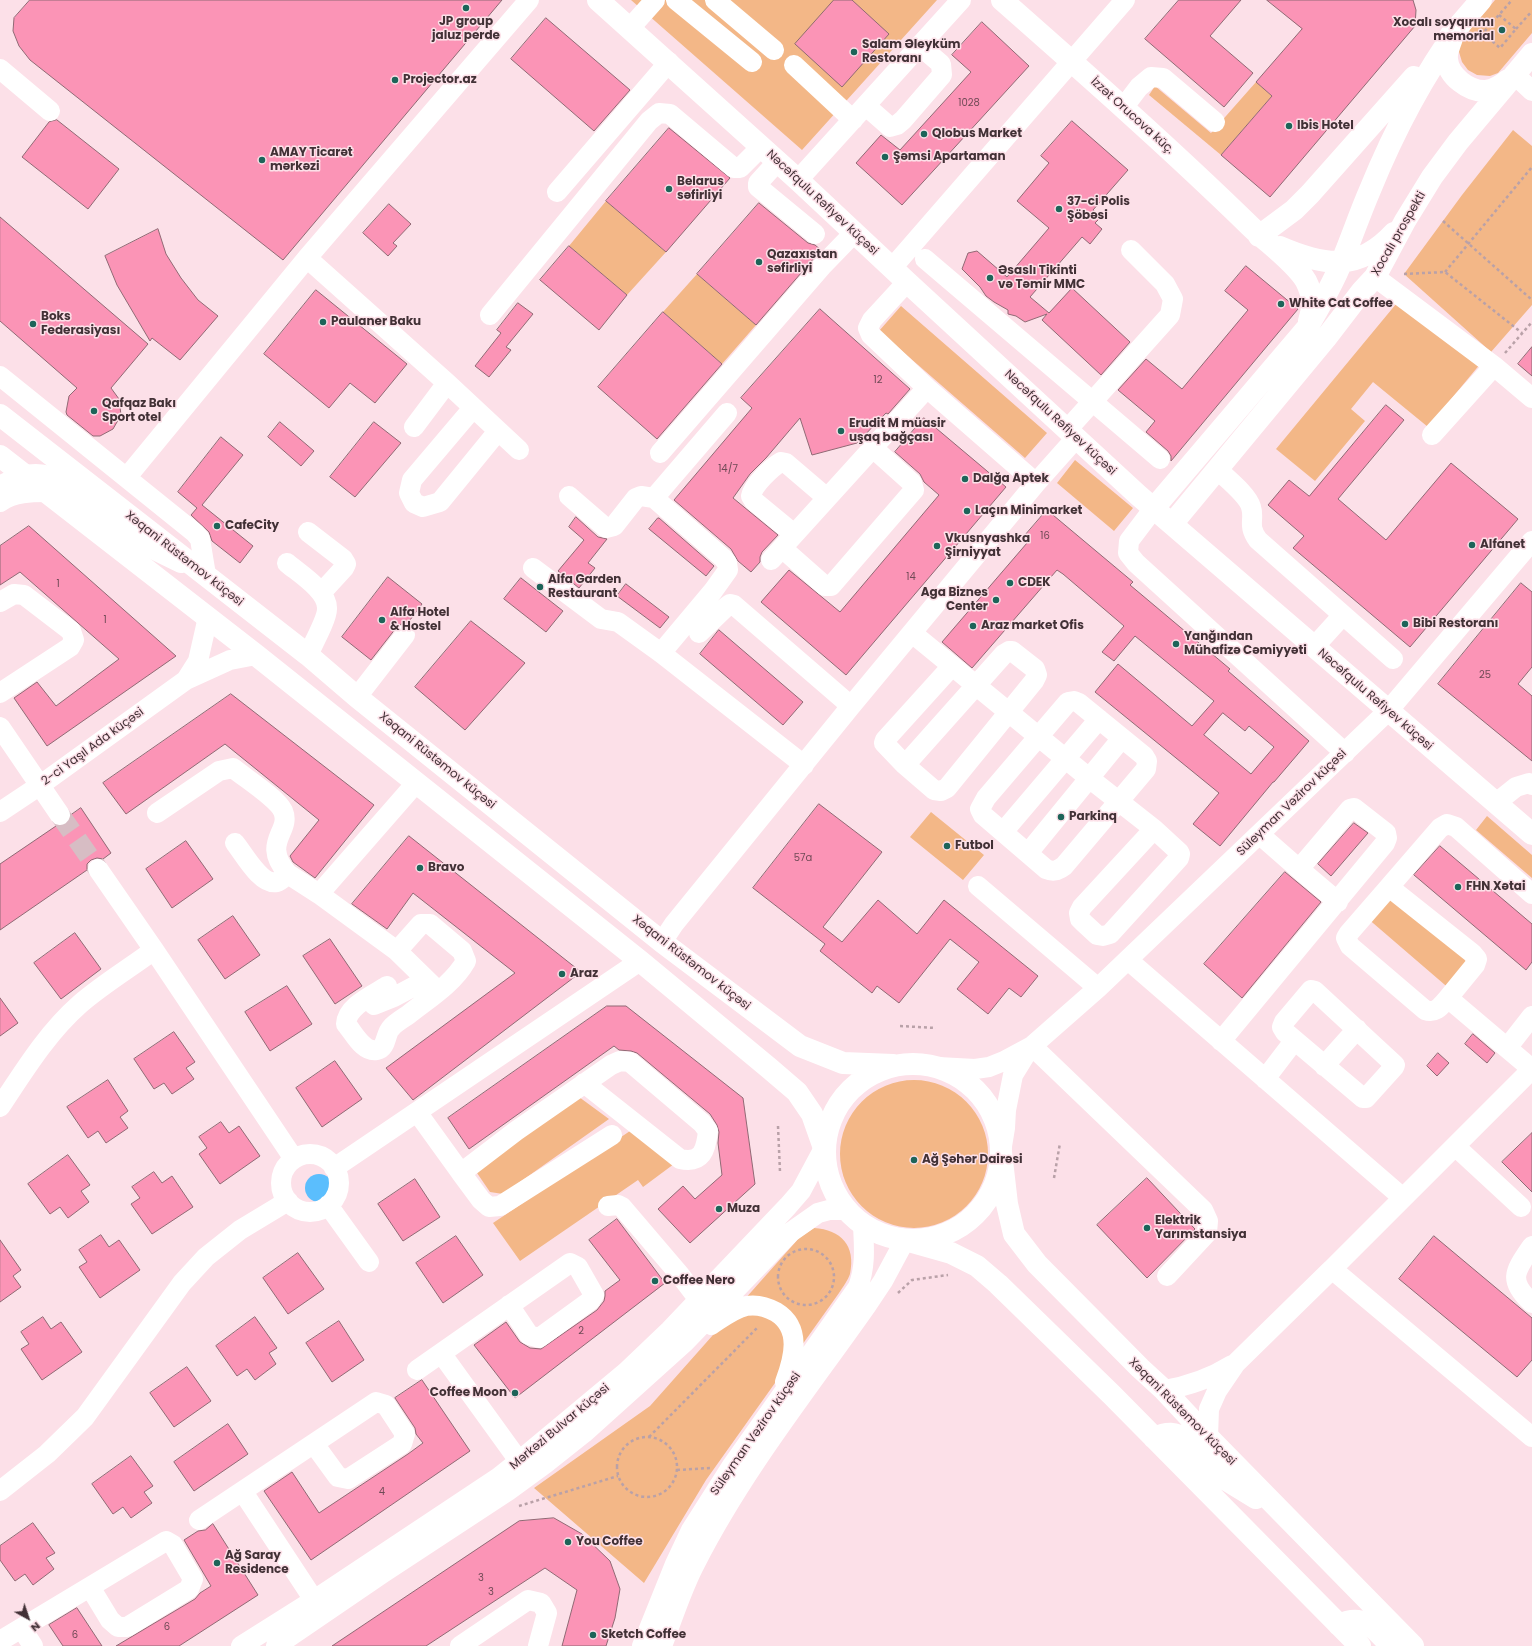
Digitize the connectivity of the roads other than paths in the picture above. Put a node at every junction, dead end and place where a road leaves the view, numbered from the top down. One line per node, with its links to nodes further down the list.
1 (529, 0): 36 (street)
2 (598, 0): 11 (main road, Nəcəfqulu Rəfiyev küçəsi)
3 (655, 0): 11 (street)
4 (676, 0): 12 (street)
5 (961, 0): 13 (street)
6 (1002, 0): 18 (main road, İzzət Orucova küç.)
7 (1125, 0): 18 (street)
8 (1481, 0): 10 (main road)
9 (722, 5): 12 (street); 14 (street)
10 (1460, 25): 21 (main road); 34 (main road); 38 (main road)
11 (630, 28): 16 (main road, Nəcəfqulu Rəfiyev küçəsi)
12 (717, 33): 17 (street)
13 (920, 46): 25 (street); 25 (street)
14 (774, 50)
15 (1532, 54): 21 (main road, Xocalı prospekti)
16 (669, 62): 27 (main road, Nəcəfqulu Rəfiyev küçəsi); 30 (street)
17 (752, 62)
18 (1071, 62): 23 (main road, İzzət Orucova küç.); 39 (street)
19 (794, 65): 25 (street)
20 (0, 69): 24 (street)
21 (1514, 74): 22 (street); 31 (main road, Xocalı prospekti)
22 (1532, 90)
23 (1122, 108): 26 (street); 34 (main road, İzzət Orucova küç.)
24 (50, 111)
25 (859, 113): 29 (street)
26 (1215, 122)
27 (761, 147): 28 (main road, Nəcəfqulu Rəfiyev küçəsi); 41 (street)
28 (778, 162): 29 (main road, Nəcəfqulu Rəfiyev küçəsi); 33 (street)
29 (798, 180): 32 (main road, Nəcəfqulu Rəfiyev küçəsi)
30 (556, 192)
31 (1405, 221): 38 (main road); 40 (main road, Xocalı prospekti)
32 (854, 233): 39 (main road, Nəcəfqulu Rəfiyev küçəsi); 58 (street)
33 (815, 234)
34 (1259, 236): 38 (main road); 42 (main road)
35 (1131, 250): 48 (street)
36 (306, 258): 45 (street); 63 (street)
37 (925, 259): 48 (street)
38 (1342, 262): 40 (main road); 42 (main road)
39 (899, 275): 46 (street); 54 (main road, Nəcəfqulu Rəfiyev küçəsi)
40 (1375, 277): 43 (street); 61 (main road, Xocalı prospekti)
41 (490, 315)
42 (1307, 328): 71 (main road)
43 (1494, 366): 47 (street); 55 (street)
44 (0, 376): 63 (street)
45 (447, 383): 49 (street); 52 (street)
46 (927, 388): 56 (street); 64 (street)
47 (1532, 398)
48 (1093, 401): 54 (street); 60 (street)
49 (473, 408): 53 (street); 53 (street)
50 (726, 413): 68 (street)
51 (0, 415): 78 (main road, Xəqani Rüstəmov küçəsi)
52 (414, 427)
53 (498, 431): 57 (street)
54 (1072, 434): 64 (street); 71 (main road, Nəcəfqulu Rəfiyev küçəsi)
55 (1432, 435)
56 (873, 448): 69 (street); 75 (street)
57 (519, 450)
58 (660, 453)
59 (0, 456): 62 (main road)
60 (1160, 459)
61 (1217, 469): 72 (main road, Xocalı prospekti); 81 (street)
62 (25, 475): 65 (street); 66 (main road); 78 (street)
63 (127, 477): 78 (street)
64 (1036, 483): 84 (street)
65 (0, 486)
66 (48, 492): 70 (street); 82 (main road)
67 (569, 496): 68 (street)
68 (654, 498): 87 (street)
69 (827, 498): 75 (street); 75 (street)
70 (0, 502)
71 (1154, 508): 72 (main road, Nəcəfqulu Rəfiyev küçəsi); 103 (street)
72 (1172, 524): 86 (main road, Nəcəfqulu Rəfiyev küçəsi)
73 (308, 532): 79 (street)
74 (1532, 541): 97 (street, Süleyman Vəzirov küçəsi)
75 (782, 547)
76 (287, 563): 79 (street)
77 (533, 568): 87 (street)
78 (206, 575): 89 (main road, Xəqani Rüstəmov küçəsi)
79 (322, 592): 89 (street)
80 (0, 602): 94 (street)
81 (1343, 615): 86 (street); 90 (street)
82 (208, 617): 88 (main road); 92 (street, 2-ci Yaşıl Ada küçəsi)
83 (699, 633): 96 (street)
84 (912, 633): 91 (street); 96 (street)
85 (405, 635): 95 (street)
86 (1314, 647): 97 (main road, Nəcəfqulu Rəfiyev küçəsi)
87 (662, 652): 105 (street)
88 (256, 655): 92 (street, 2-ci Yaşıl Ada küçəsi); 108 (main road)
89 (308, 655): 95 (main road, Xəqani Rüstəmov küçəsi)
90 (1393, 659)
91 (952, 666): 93 (street); 106 (street)
92 (186, 680): 110 (street, 2-ci Yaşıl Ada küçəsi)
93 (977, 686): 98 (street); 98 (street); 106 (street)
94 (0, 693)
95 (357, 697): 130 (main road, Xəqani Rüstəmov küçəsi)
96 (851, 706): 105 (street)
97 (1388, 711): 103 (street, Süleyman Vəzirov küçəsi); 112 (main road, Nəcəfqulu Rəfiyev küçəsi)
98 (1008, 712): 101 (street); 106 (street)
99 (1099, 719): 101 (street); 102 (street); 104 (street)
100 (0, 727): 110 (street)
101 (1038, 736): 104 (street); 117 (street)
102 (1122, 738): 107 (street); 111 (street)
103 (1345, 753): 118 (street, Süleyman Vəzirov küçəsi)
104 (1065, 759): 107 (street); 117 (street)
105 (804, 765): 130 (street)
106 (905, 765)
107 (1089, 778): 111 (street); 121 (street)
108 (416, 783): 127 (street); 134 (main road)
109 (1532, 785): 112 (street)
110 (39, 786): 113 (street, 2-ci Yaşıl Ada küçəsi); 115 (street)
111 (1119, 801): 116 (street); 121 (street)
112 (1496, 803): 119 (main road, Nəcəfqulu Rəfiyev küçəsi)
113 (0, 812)
114 (157, 813): 124 (street)
115 (60, 815)
116 (1154, 829): 116 (street)
117 (1003, 832): 121 (street)
118 (1259, 834): 122 (street); 133 (street, Süleyman Vəzirov küçəsi)
119 (1532, 834)
120 (235, 842): 124 (street)
121 (1028, 853)
122 (1299, 869): 129 (street); 129 (street)
123 (98, 870): 131 (street)
124 (288, 874): 127 (street)
125 (978, 886): 138 (street)
126 (1389, 887): 128 (street); 139 (street); 139 (street)
127 (319, 894): 132 (street)
128 (1532, 894)
129 (1338, 902): 143 (street)
130 (662, 942): 147 (main road, Xəqani Rüstəmov küçəsi)
131 (154, 950): 153 (street); 159 (street)
132 (397, 951): 137 (street); 137 (street)
133 (1128, 960): 138 (street, Süleyman Vəzirov küçəsi); 143 (street)
134 (640, 961): 154 (street); 157 (main road)
135 (1486, 974): 139 (street)
136 (387, 986): 137 (street)
137 (432, 986): 142 (street)
138 (1098, 988): 145 (street, Süleyman Vəzirov küçəsi)
139 (1453, 1003): 146 (street)
140 (1532, 1016): 146 (street)
141 (1357, 1029): 144 (street); 148 (street); 148 (street)
142 (365, 1040)
143 (1222, 1041): 151 (street)
144 (1294, 1042): 148 (street); 151 (street)
145 (1032, 1046): 149 (street); 158 (street); 173 (street)
146 (1507, 1048): 150 (street)
147 (893, 1065): 149 (main road); 157 (main road)
148 (1324, 1066)
149 (938, 1067): 158 (main road)
150 (1532, 1069): 156 (street)
151 (1265, 1079): 162 (street)
152 (584, 1083): 152 (street); 161 (street)
153 (0, 1107)
154 (418, 1112): 160 (street); 161 (street)
155 (612, 1135): 161 (street)
156 (1455, 1146): 162 (street); 166 (street)
157 (824, 1148): 167 (main road); 174 (street, Mərkəzi Bulvar küçəsi)
158 (1001, 1152): 169 (main road); 181 (main road, Xəqani Rüstəmov küçəsi)
159 (294, 1159): 160 (street); 163 (street)
160 (334, 1168): 164 (street)
161 (461, 1173)
162 (1403, 1198): 172 (street)
163 (288, 1201): 164 (street); 188 (street)
164 (328, 1206): 171 (street)
165 (608, 1206): 174 (street)
166 (1521, 1207)
167 (846, 1210): 168 (main road); 177 (street, Mərkəzi Bulvar küçəsi)
168 (863, 1225): 169 (main road); 182 (street, Süleyman Vəzirov küçəsi)
169 (905, 1240): 185 (main road); 203 (street, Süleyman Vəzirov küçəsi)
170 (1532, 1246): 175 (street)
171 (368, 1262)
172 (1332, 1269): 179 (street); 184 (street)
173 (1167, 1276)
174 (699, 1300): 187 (street, Mərkəzi Bulvar küçəsi)
175 (1532, 1303)
176 (509, 1305): 178 (street)
177 (685, 1342): 182 (street); 199 (street, Mərkəzi Bulvar küçəsi)
178 (441, 1353): 180 (street); 187 (street)
179 (1236, 1363): 181 (street); 183 (street)
180 (417, 1370)
181 (1164, 1390): 183 (main road, Xəqani Rüstəmov küçəsi)
182 (776, 1405): 202 (street, Süleyman Vəzirov küçəsi)
183 (1208, 1437): 190 (main road, Xəqani Rüstəmov küçəsi)
184 (1532, 1437)
185 (1154, 1438): 190 (main road); 194 (main road)
186 (314, 1444): 189 (street)
187 (519, 1461): 193 (street, Mərkəzi Bulvar küçəsi)
188 (0, 1491)
189 (243, 1492): 191 (street); 193 (street)
190 (1284, 1515): 206 (main road, Xəqani Rüstəmov küçəsi)
191 (199, 1520)
192 (90, 1588): 192 (street); 195 (street)
193 (314, 1600): 198 (street, Mərkəzi Bulvar küçəsi)
194 (1339, 1625): 204 (main road); 205 (main road)
195 (22, 1629): 196 (street); 197 (street)
196 (0, 1641)
197 (33, 1646)
198 (241, 1646)
199 (277, 1646)
200 (460, 1646): 201 (street)
201 (538, 1646)
202 (642, 1646)
203 (662, 1646)
204 (1360, 1646)
205 (1391, 1646)
206 (1413, 1646)

